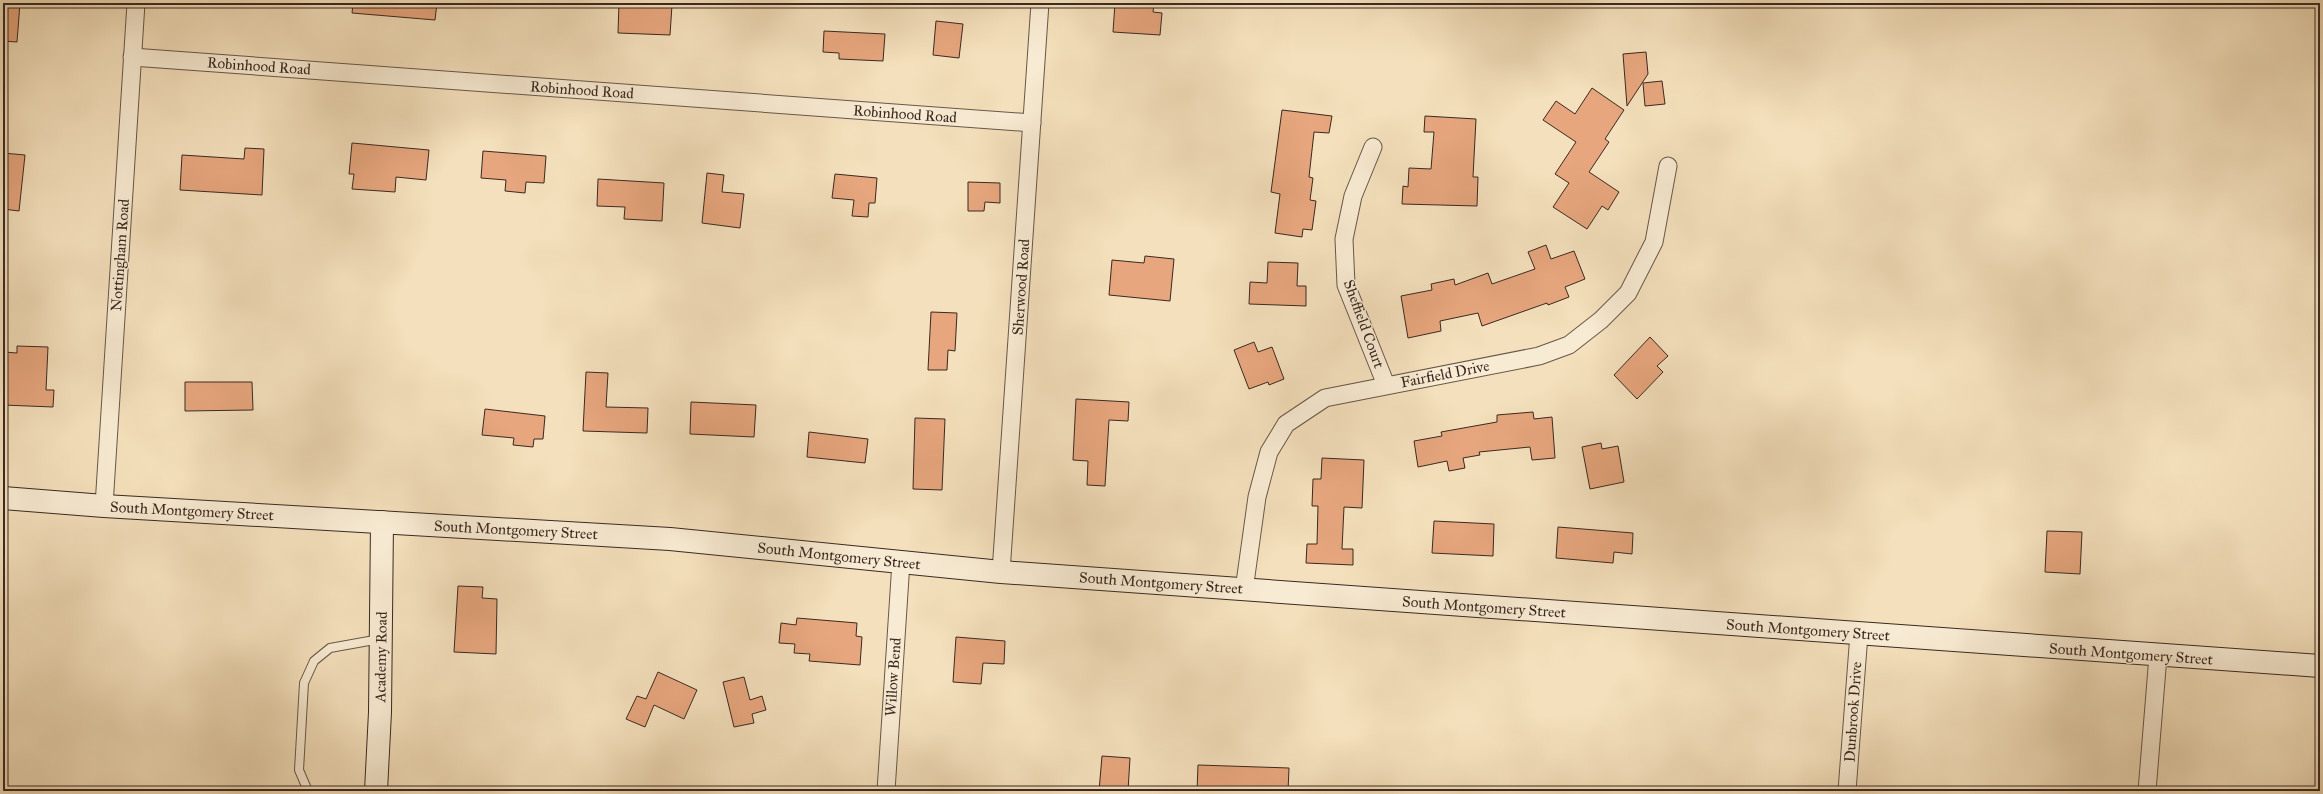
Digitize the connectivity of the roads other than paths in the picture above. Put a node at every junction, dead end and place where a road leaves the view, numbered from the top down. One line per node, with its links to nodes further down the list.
1 (136, 3): 3 (street, Nottingham Road)
2 (1040, 3): 4 (street, Sherwood Road)
3 (132, 57): 4 (street, Robinhood Road); 9 (street, Nottingham Road)
4 (1032, 123): 12 (street, Sherwood Road)
5 (1373, 147): 7 (street, Sheffield Court)
6 (1668, 166): 7 (street, Fairfield Drive)
7 (1386, 385): 13 (street, Fairfield Drive)
8 (3, 498): 9 (street, South Montgomery Street)
9 (104, 506): 10 (street, South Montgomery Street)
10 (382, 522): 11 (street, South Montgomery Street); 15 (street, Academy Road)
11 (901, 562): 12 (street, South Montgomery Street); 20 (street, Willow Bend)
12 (1001, 572): 13 (street, South Montgomery Street)
13 (1244, 590): 14 (street, South Montgomery Street)
14 (1859, 634): 16 (street, South Montgomery Street); 21 (street, Dunbrook Drive)
15 (381, 639): 18 (lane); 19 (street, Academy Road)
16 (2158, 656): 17 (street, South Montgomery Street); 22 (street)
17 (2320, 666)
18 (308, 791)
19 (376, 791)
20 (886, 791)
21 (1847, 791)
22 (2147, 791)

